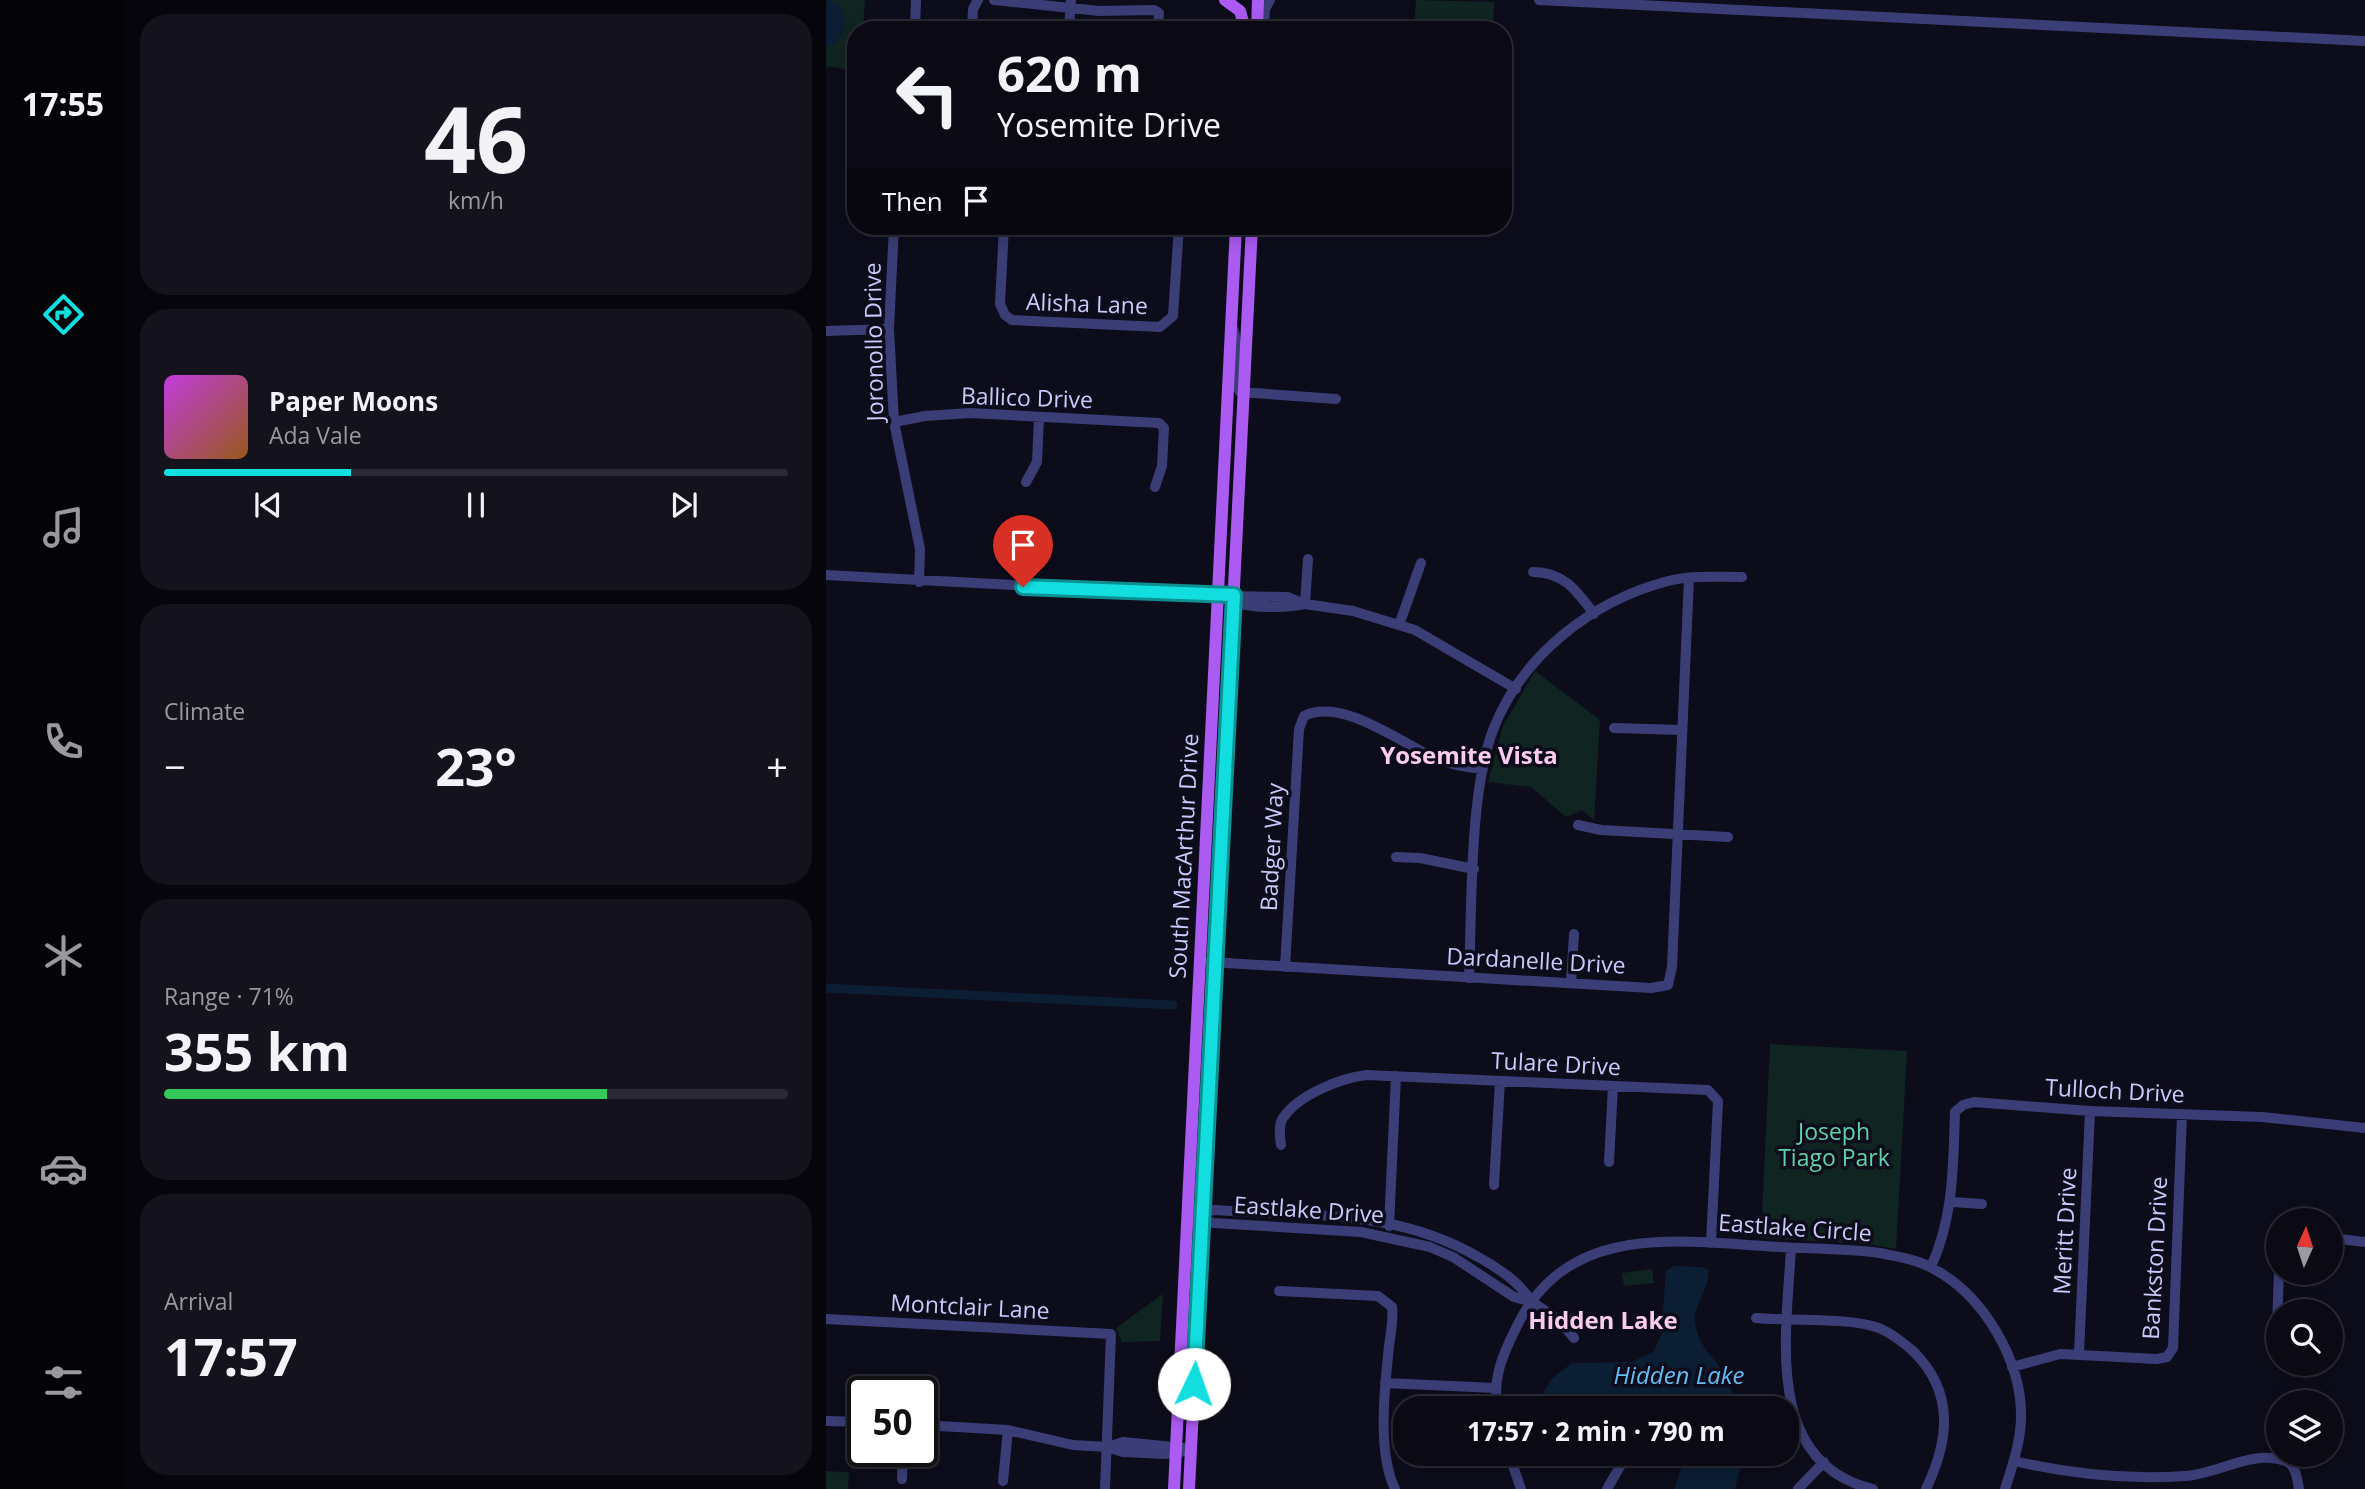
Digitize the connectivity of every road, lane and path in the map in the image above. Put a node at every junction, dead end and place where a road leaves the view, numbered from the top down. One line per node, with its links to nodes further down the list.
1 (916, 0): 10 (street)
2 (978, 0): 11 (street)
3 (994, 0): 9 (street)
4 (1225, 0): 13 (main road)
5 (1247, 0): 14 (main road)
6 (1258, 0): 15 (main road)
7 (1270, 0): 16 (street)
8 (1539, 0): 17 (street)
9 (1071, 4): 12 (street)
10 (915, 21)
11 (972, 21)
12 (1158, 21)
13 (1245, 21)
14 (1248, 21)
15 (1251, 21)
16 (1264, 21)
17 (2365, 41)
18 (894, 235): 24 (street, Joronollo Drive)
19 (1004, 235): 20 (street, Alisha Lane)
20 (1179, 235)
21 (1237, 235): 23 (main road, South MacArthur Drive)
22 (1252, 235): 26 (main road, South MacArthur Drive)
23 (1232, 325): 26 (street); 39 (main road, South MacArthur Drive)
24 (889, 329): 25 (street); 29 (street, Joronollo Drive)
25 (826, 331)
26 (1244, 394): 27 (street); 40 (main road, South MacArthur Drive)
27 (1336, 398)
28 (1040, 418): 29 (street, Ballico Drive); 30 (street); 31 (street, Ballico Drive)
29 (894, 422): 38 (street, Joronollo Drive)
30 (1026, 482)
31 (1155, 487)
32 (1308, 559): 41 (street)
33 (1421, 564): 43 (street)
34 (1533, 572): 42 (street)
35 (826, 575): 38 (street)
36 (1742, 577): 37 (street)
37 (1689, 578): 42 (street); 46 (street)
38 (919, 582): 39 (street)
39 (1219, 596): 40 (street); 54 (main road, South MacArthur Drive)
40 (1234, 598): 41 (street); 55 (main road, South MacArthur Drive)
41 (1305, 604): 43 (street)
42 (1594, 614): 44 (street)
43 (1399, 625): 44 (street)
44 (1516, 689): 47 (street)
45 (1615, 728): 46 (street)
46 (1682, 730): 49 (street)
47 (1483, 769): 52 (street); 56 (street, Badger Way)
48 (1578, 825): 49 (street)
49 (1678, 834): 50 (street); 58 (street, Dardanelle Drive)
50 (1728, 836)
51 (1396, 857): 52 (street)
52 (1474, 869): 57 (street)
53 (1574, 934): 58 (street)
54 (1199, 961): 55 (street, Dardanelle Drive); 70 (main road, South MacArthur Drive)
55 (1214, 963): 56 (street, Dardanelle Drive); 71 (main road, South MacArthur Drive)
56 (1286, 967): 57 (street, Dardanelle Drive)
57 (1469, 978): 58 (street, Dardanelle Drive)
58 (1571, 983)
59 (1396, 1076): 60 (street, Tulare Drive); 65 (street, Tulare Drive); 72 (street)
60 (1500, 1082): 61 (street, Tulare Drive); 67 (street)
61 (1613, 1086): 66 (street); 76 (street, Tulare Drive)
62 (2090, 1111): 63 (street, Tulloch Drive); 68 (street, Tulloch Drive); 85 (street, Meritt Drive)
63 (2182, 1114): 64 (street, Tulloch Drive); 85 (street, Bankston Drive)
64 (2365, 1128)
65 (1281, 1145)
66 (1609, 1162)
67 (1494, 1185)
68 (1952, 1202): 69 (street); 78 (street, Tulloch Drive)
69 (1982, 1204)
70 (1187, 1215): 71 (street, Eastlake Drive); 95 (main road, South MacArthur Drive)
71 (1202, 1216): 72 (street, Eastlake Drive); 73 (street, Eastlake Drive); 96 (main road, South MacArthur Drive)
72 (1388, 1221): 73 (street); 80 (street, Eastlake Drive)
73 (1390, 1236): 80 (street, Eastlake Drive)
74 (2343, 1239): 75 (street)
75 (2365, 1242)
76 (1711, 1243): 77 (street, Eastlake Circle); 80 (street, Eastlake Circle)
77 (1791, 1248): 78 (street, Eastlake Circle); 83 (street)
78 (1931, 1267): 86 (street, Eastlake Circle)
79 (1279, 1292): 87 (street)
80 (1532, 1303): 84 (street, Eastlake Drive); 88 (street, Eastlake Circle)
81 (1756, 1318): 83 (street)
82 (826, 1320): 94 (street, Montclair Lane)
83 (1788, 1321): 98 (street); 112 (street)
84 (1574, 1338)
85 (2079, 1353): 86 (street)
86 (2012, 1367): 97 (street, Eastlake Circle)
87 (1385, 1383): 88 (street); 107 (street)
88 (1494, 1388): 89 (street, Eastlake Circle)
89 (1495, 1396)
90 (826, 1420): 91 (street)
91 (847, 1421)
92 (938, 1426): 93 (street)
93 (1008, 1430): 94 (street); 103 (street)
94 (1107, 1447): 95 (street); 104 (street)
95 (1176, 1450): 96 (street); 105 (main road, South MacArthur Drive)
96 (1191, 1450): 106 (main road, South MacArthur Drive)
97 (2014, 1461): 113 (street, Eastlake Circle); 114 (street)
98 (1824, 1462): 110 (street); 111 (street)
99 (1513, 1466): 108 (street)
100 (1620, 1466): 109 (street)
101 (903, 1467): 102 (street)
102 (902, 1479)
103 (1003, 1481)
104 (1105, 1489)
105 (1174, 1489)
106 (1189, 1489)
107 (1395, 1489)
108 (1521, 1489)
109 (1607, 1489)
110 (1798, 1489)
111 (1872, 1489)
112 (1926, 1489)
113 (2005, 1489)
114 (2299, 1489)

